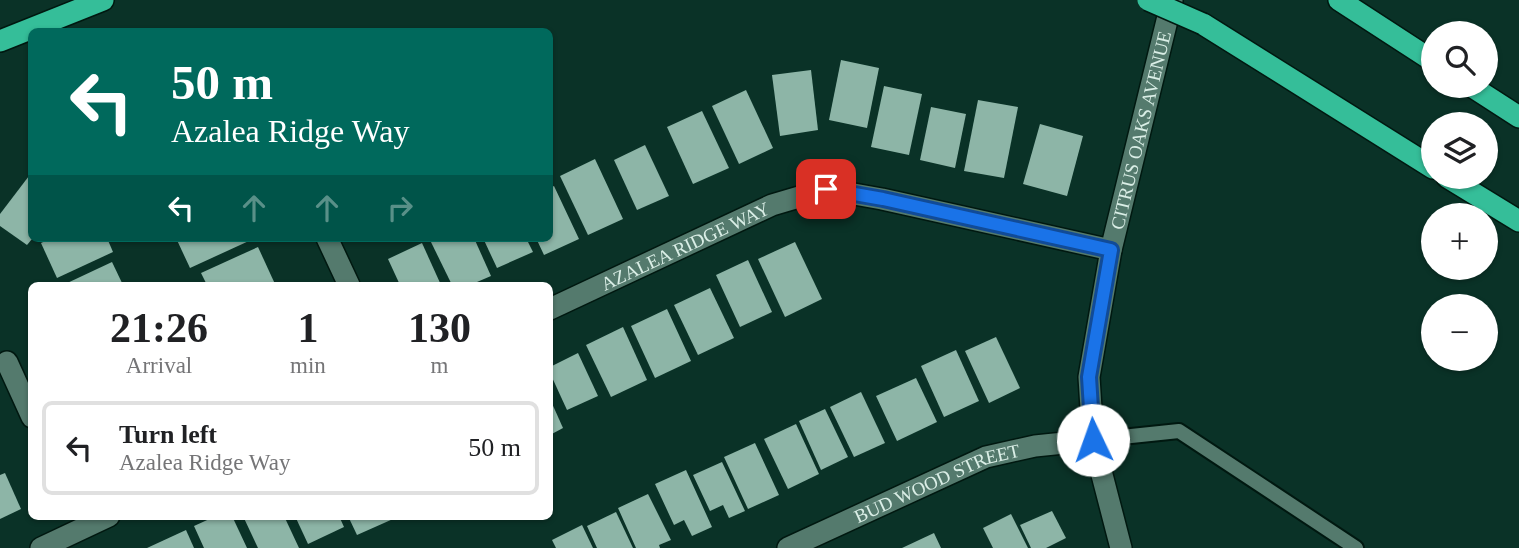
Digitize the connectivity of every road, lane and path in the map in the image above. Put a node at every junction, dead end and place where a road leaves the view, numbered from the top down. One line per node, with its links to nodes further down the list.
1 (103, 0): 5 (highway)
2 (1148, 0): 11 (highway, bridge)
3 (1172, 0): 15 (street, CITRUS OAKS AVENUE)
4 (1339, 0): 8 (highway)
5 (33, 28)
6 (28, 30): 7 (highway)
7 (0, 41)
8 (1421, 53)
9 (1490, 98): 10 (highway)
10 (1519, 117)
11 (1421, 160)
12 (1466, 189): 13 (highway)
13 (1519, 222)
14 (329, 242): 16 (street)
15 (1111, 250): 17 (street, AZALEA RIDGE WAY); 20 (street, CITRUS OAKS AVENUE)
16 (348, 282)
17 (553, 308)
18 (7, 362): 19 (street)
19 (28, 408)
20 (1093, 440): 23 (street, BUD WOOD STREET); 24 (street, CITRUS OAKS AVENUE); 25 (lane)
21 (78, 523): 22 (street)
22 (41, 548)
23 (788, 548)
24 (1121, 548)
25 (1356, 548)

